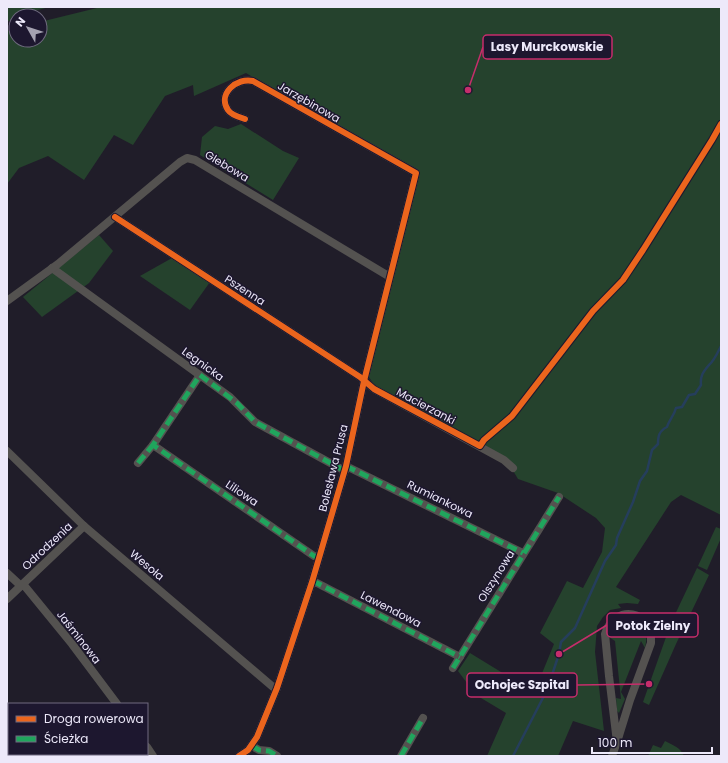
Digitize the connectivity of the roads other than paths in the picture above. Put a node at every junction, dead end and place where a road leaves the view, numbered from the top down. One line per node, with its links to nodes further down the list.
1 (244, 119): 2 (street, Jarzębinowa)
2 (416, 173): 5 (street, Bolesława Prusa)
3 (115, 217): 4 (street, Glebowa); 5 (street, Glebowa); 8 (street, Pszenna)
4 (52, 268): 6 (street, Glebowa); 7 (street, Legnicka)
5 (390, 277): 8 (street, Bolesława Prusa)
6 (7, 301)
7 (200, 375): 9 (street); 12 (street, Legnicka)
8 (364, 382): 12 (street, Bolesława Prusa); 13 (street, Macierzanki)
9 (152, 445): 11 (street); 17 (street, Liliowa)
10 (7, 451): 15 (street, Wesoła)
11 (138, 463)
12 (345, 468): 16 (street, Rumiankowa); 17 (street, Bolesława Prusa)
13 (513, 468)
14 (559, 497): 16 (street, Olszynowa)
15 (84, 526): 20 (street, Odrodzenia); 24 (street, Wesoła)
16 (523, 553): 22 (street, Olszynowa)
17 (319, 557): 19 (street, Bolesława Prusa)
18 (7, 573): 20 (street, Jaśminowa)
19 (312, 582): 22 (street, Lawendowa); 24 (street, Bolesława Prusa)
20 (22, 585): 21 (street, Odrodzenia); 25 (street, Jaśminowa)
21 (7, 599)
22 (460, 657): 23 (street, Olszynowa)
23 (453, 668)
24 (277, 688): 28 (street, Bolesława Prusa)
25 (116, 703)
26 (423, 718): 31 (street)
27 (617, 742): 27 (street); 32 (street)
28 (252, 746): 29 (street, Bolesława Prusa); 30 (street)
29 (240, 756)
30 (277, 756)
31 (401, 756)
32 (612, 756)

